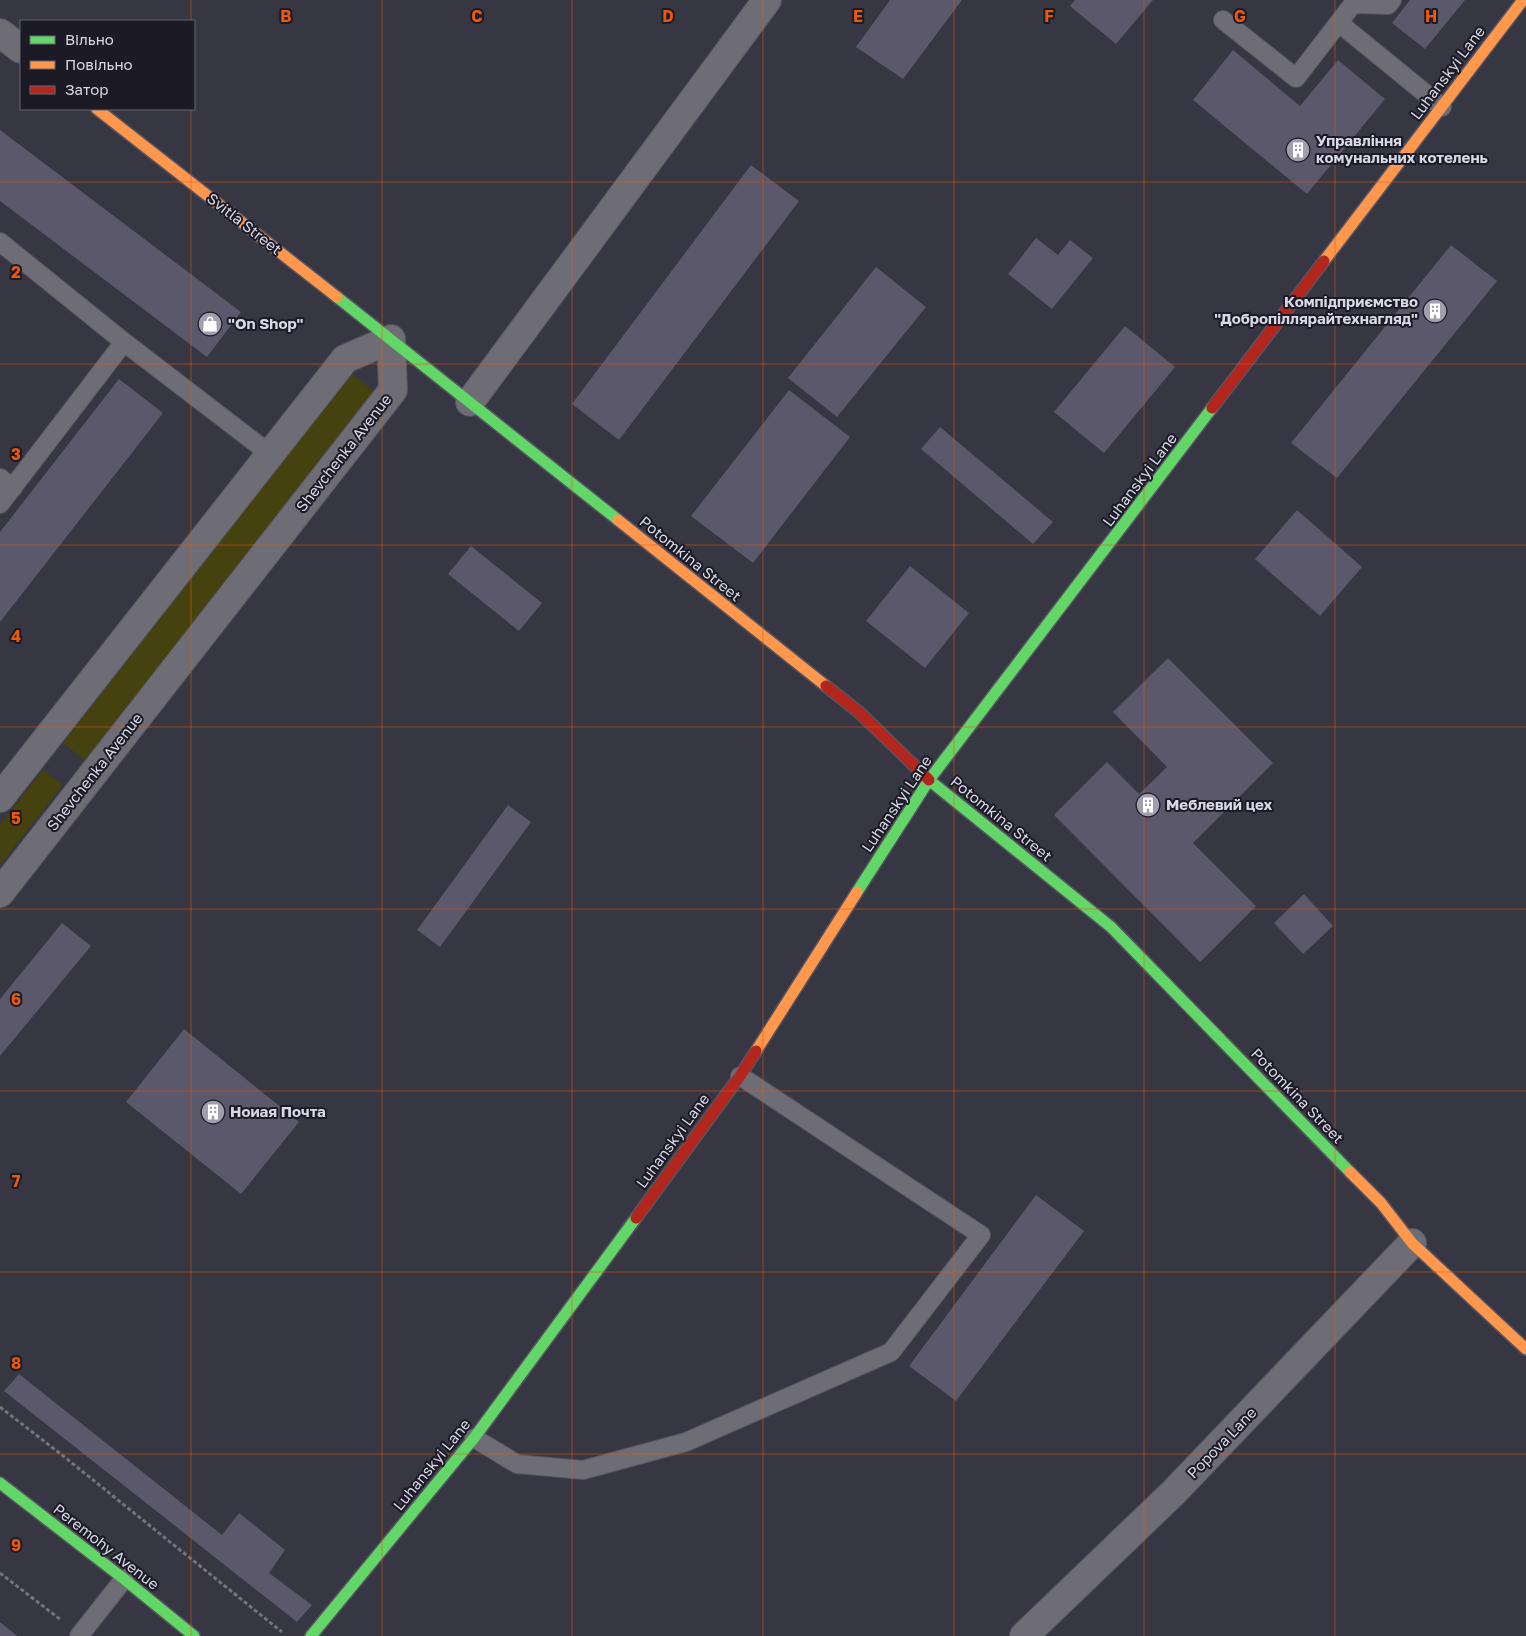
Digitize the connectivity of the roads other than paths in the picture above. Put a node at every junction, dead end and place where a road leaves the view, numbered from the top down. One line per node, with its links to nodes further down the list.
1 (767, 0): 13 (street)
2 (1392, 0): 5 (lane)
3 (1523, 0): 8 (street, Luhanskyi Lane)
4 (1223, 20): 5 (lane)
5 (1339, 23): 8 (lane)
6 (0, 33): 7 (street)
7 (20, 48)
8 (1442, 107): 17 (street, Luhanskyi Lane)
9 (98, 110): 11 (street, Svitla Street)
10 (0, 242): 12 (lane)
11 (391, 339): 13 (street, Potomkina Street); 14 (street); 19 (street, Shevchenka Avenue)
12 (124, 342): 14 (lane); 15 (lane)
13 (470, 402): 17 (street, Potomkina Street)
14 (270, 454): 18 (street)
15 (7, 483): 16 (lane)
16 (0, 504)
17 (929, 780): 20 (street, Luhanskyi Lane); 21 (street, Potomkina Street)
18 (0, 798)
19 (0, 893)
20 (740, 1076): 23 (street, Luhanskyi Lane); 23 (lane)
21 (1412, 1243): 22 (street, Potomkina Street); 29 (street, Popova Lane)
22 (1526, 1349)
23 (474, 1438): 28 (street, Luhanskyi Lane)
24 (0, 1483): 25 (street, Peremohy Avenue)
25 (124, 1579): 26 (lane); 27 (street, Peremohy Avenue)
26 (79, 1635)
27 (194, 1636)
28 (311, 1636)
29 (1024, 1636)

